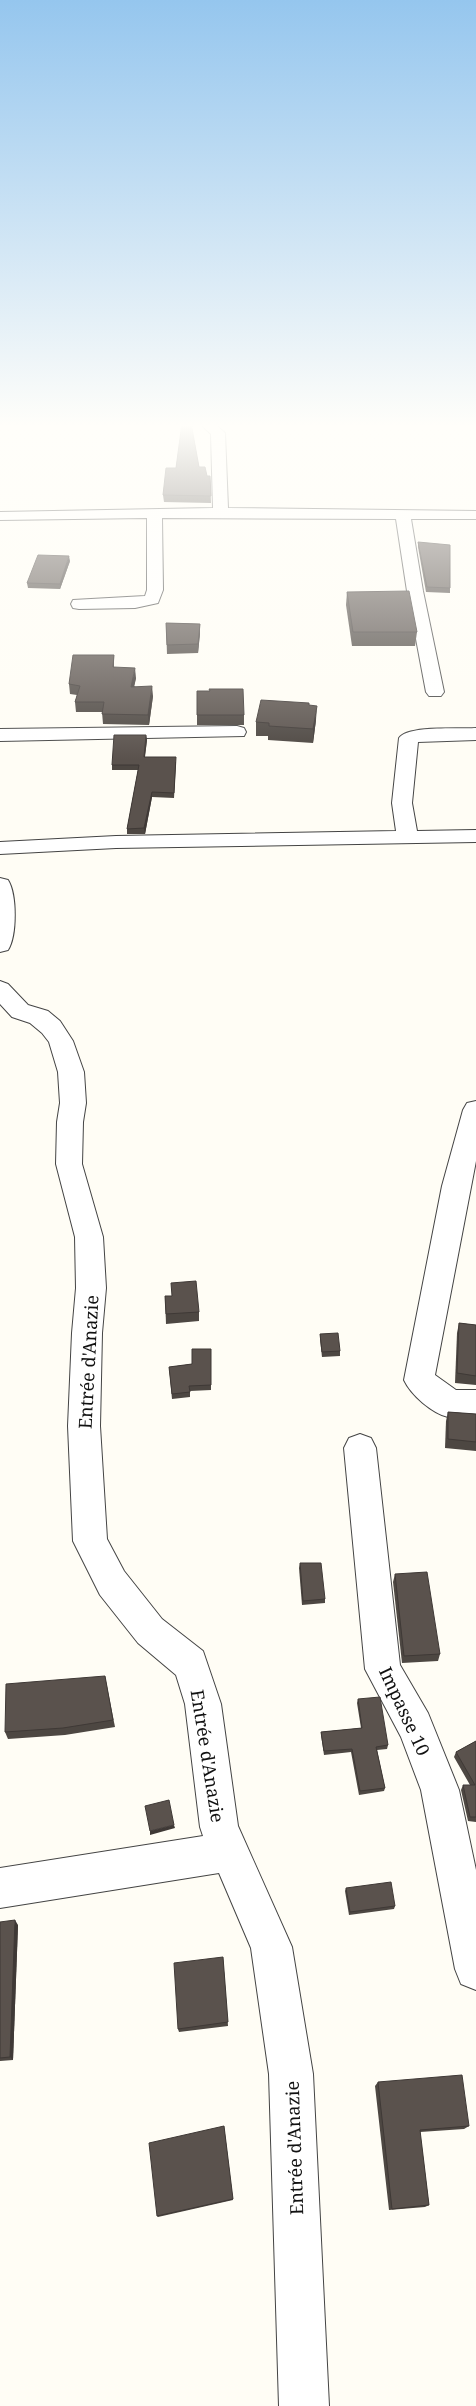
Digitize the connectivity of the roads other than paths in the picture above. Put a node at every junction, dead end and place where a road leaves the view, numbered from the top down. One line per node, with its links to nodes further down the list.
1 (154, 535): 3 (street)
2 (406, 535): 4 (street)
3 (78, 604)
4 (435, 692)
5 (237, 732): 6 (street)
6 (0, 734)
7 (476, 734): 8 (street)
8 (407, 836): 9 (street); 10 (street)
9 (476, 836)
10 (0, 848)
11 (0, 885): 12 (street)
12 (0, 945)
13 (0, 989): 17 (street, Entrée d'Anazie)
14 (476, 1110): 15 (street)
15 (476, 1404)
16 (360, 1448): 19 (street, Impasse 10)
17 (230, 1852): 18 (street); 20 (street, Entrée d'Anazie)
18 (0, 1888)
19 (476, 1969)
20 (304, 2406)

